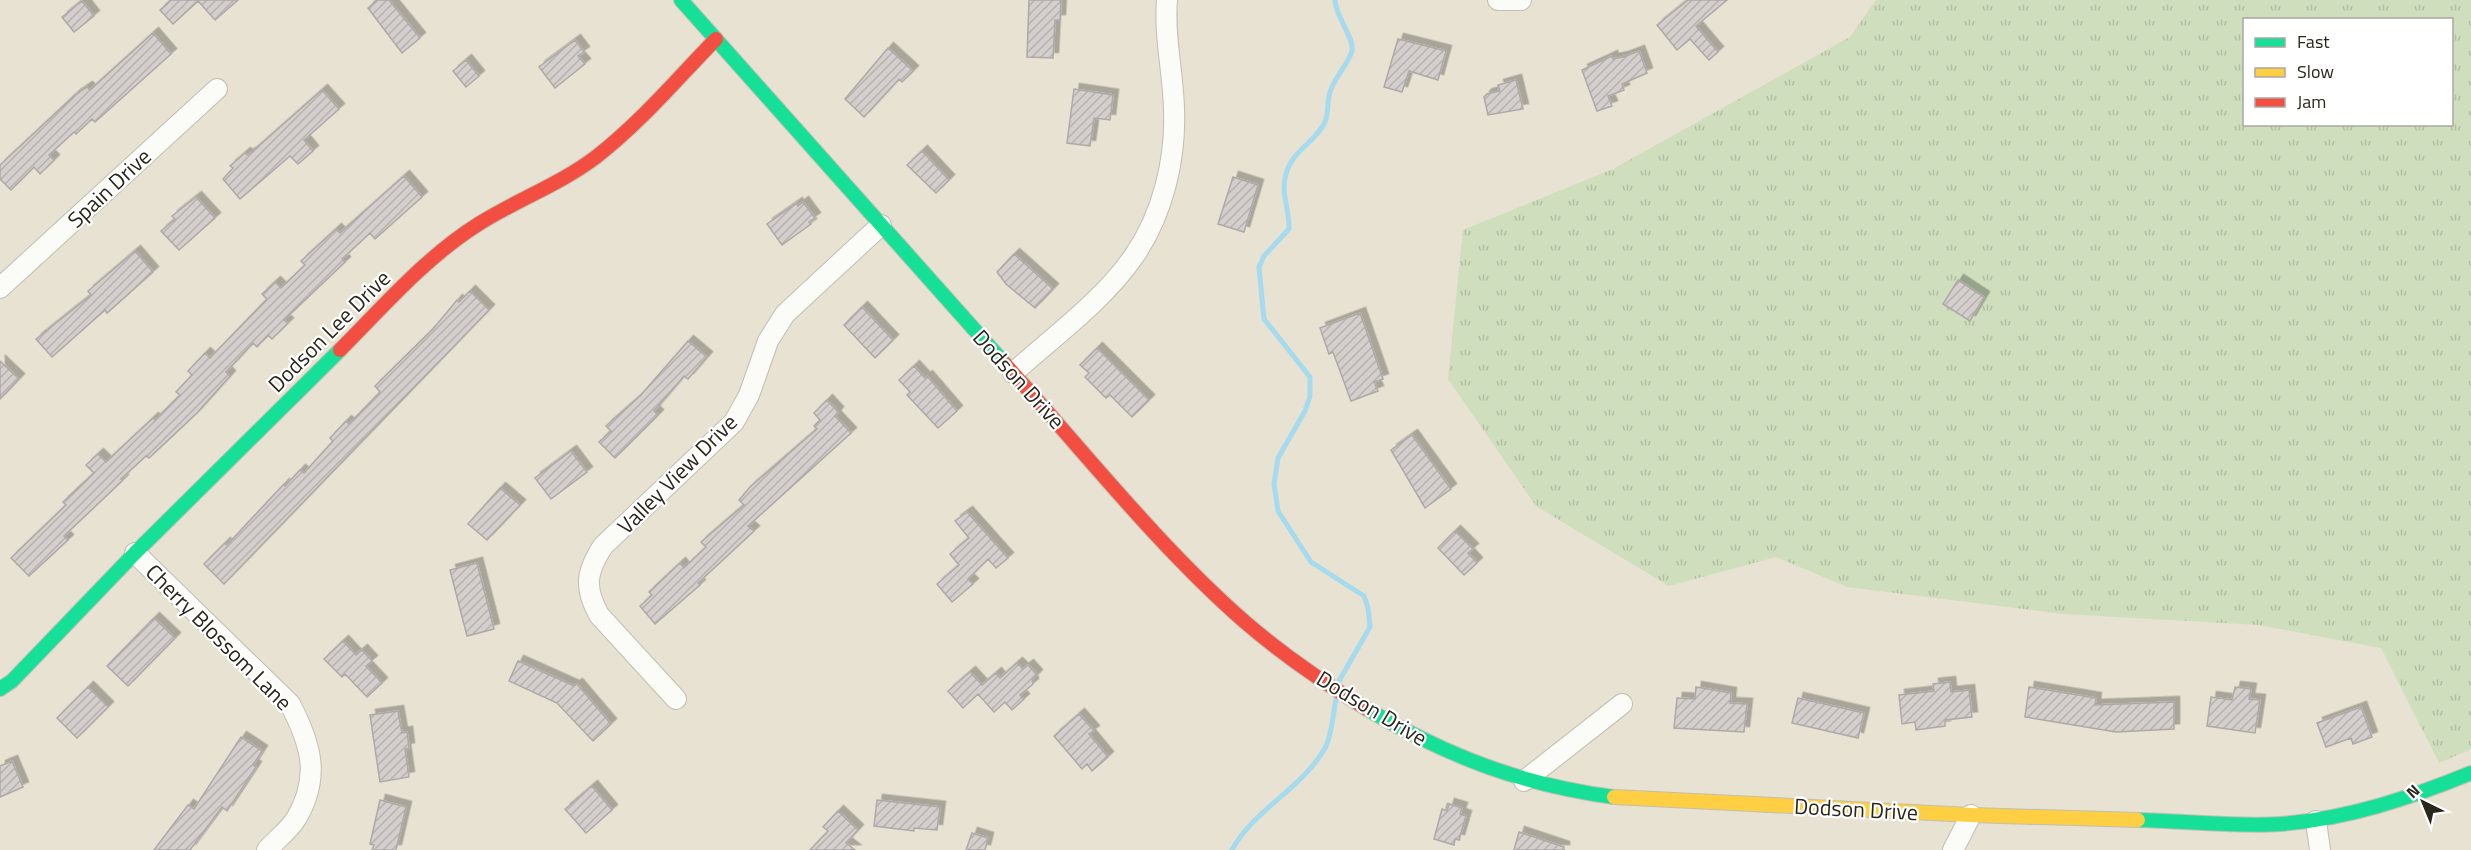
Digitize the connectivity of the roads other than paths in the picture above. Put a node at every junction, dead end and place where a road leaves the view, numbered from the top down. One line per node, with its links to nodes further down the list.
1 (681, 0): 5 (street, Dodson Drive)
2 (1167, 0): 9 (street)
3 (1498, 0): 4 (street)
4 (1521, 0)
5 (716, 39): 7 (street, Dodson Drive); 10 (street, Dodson Lee Drive)
6 (218, 88): 8 (street, Spain Drive)
7 (881, 225): 9 (street, Dodson Drive); 12 (street, Valley View Drive)
8 (0, 288)
9 (1013, 372): 15 (street, Dodson Drive)
10 (135, 553): 11 (street, Dodson Lee Drive); 18 (street, Cherry Blossom Lane)
11 (0, 689)
12 (676, 699)
13 (1622, 704): 15 (street)
14 (2471, 773): 17 (street, Dodson Drive)
15 (1524, 781): 16 (street, Dodson Drive)
16 (1971, 815): 17 (street, Dodson Drive); 19 (street)
17 (2316, 821): 20 (street)
18 (267, 850)
19 (1953, 850)
20 (2320, 850)

